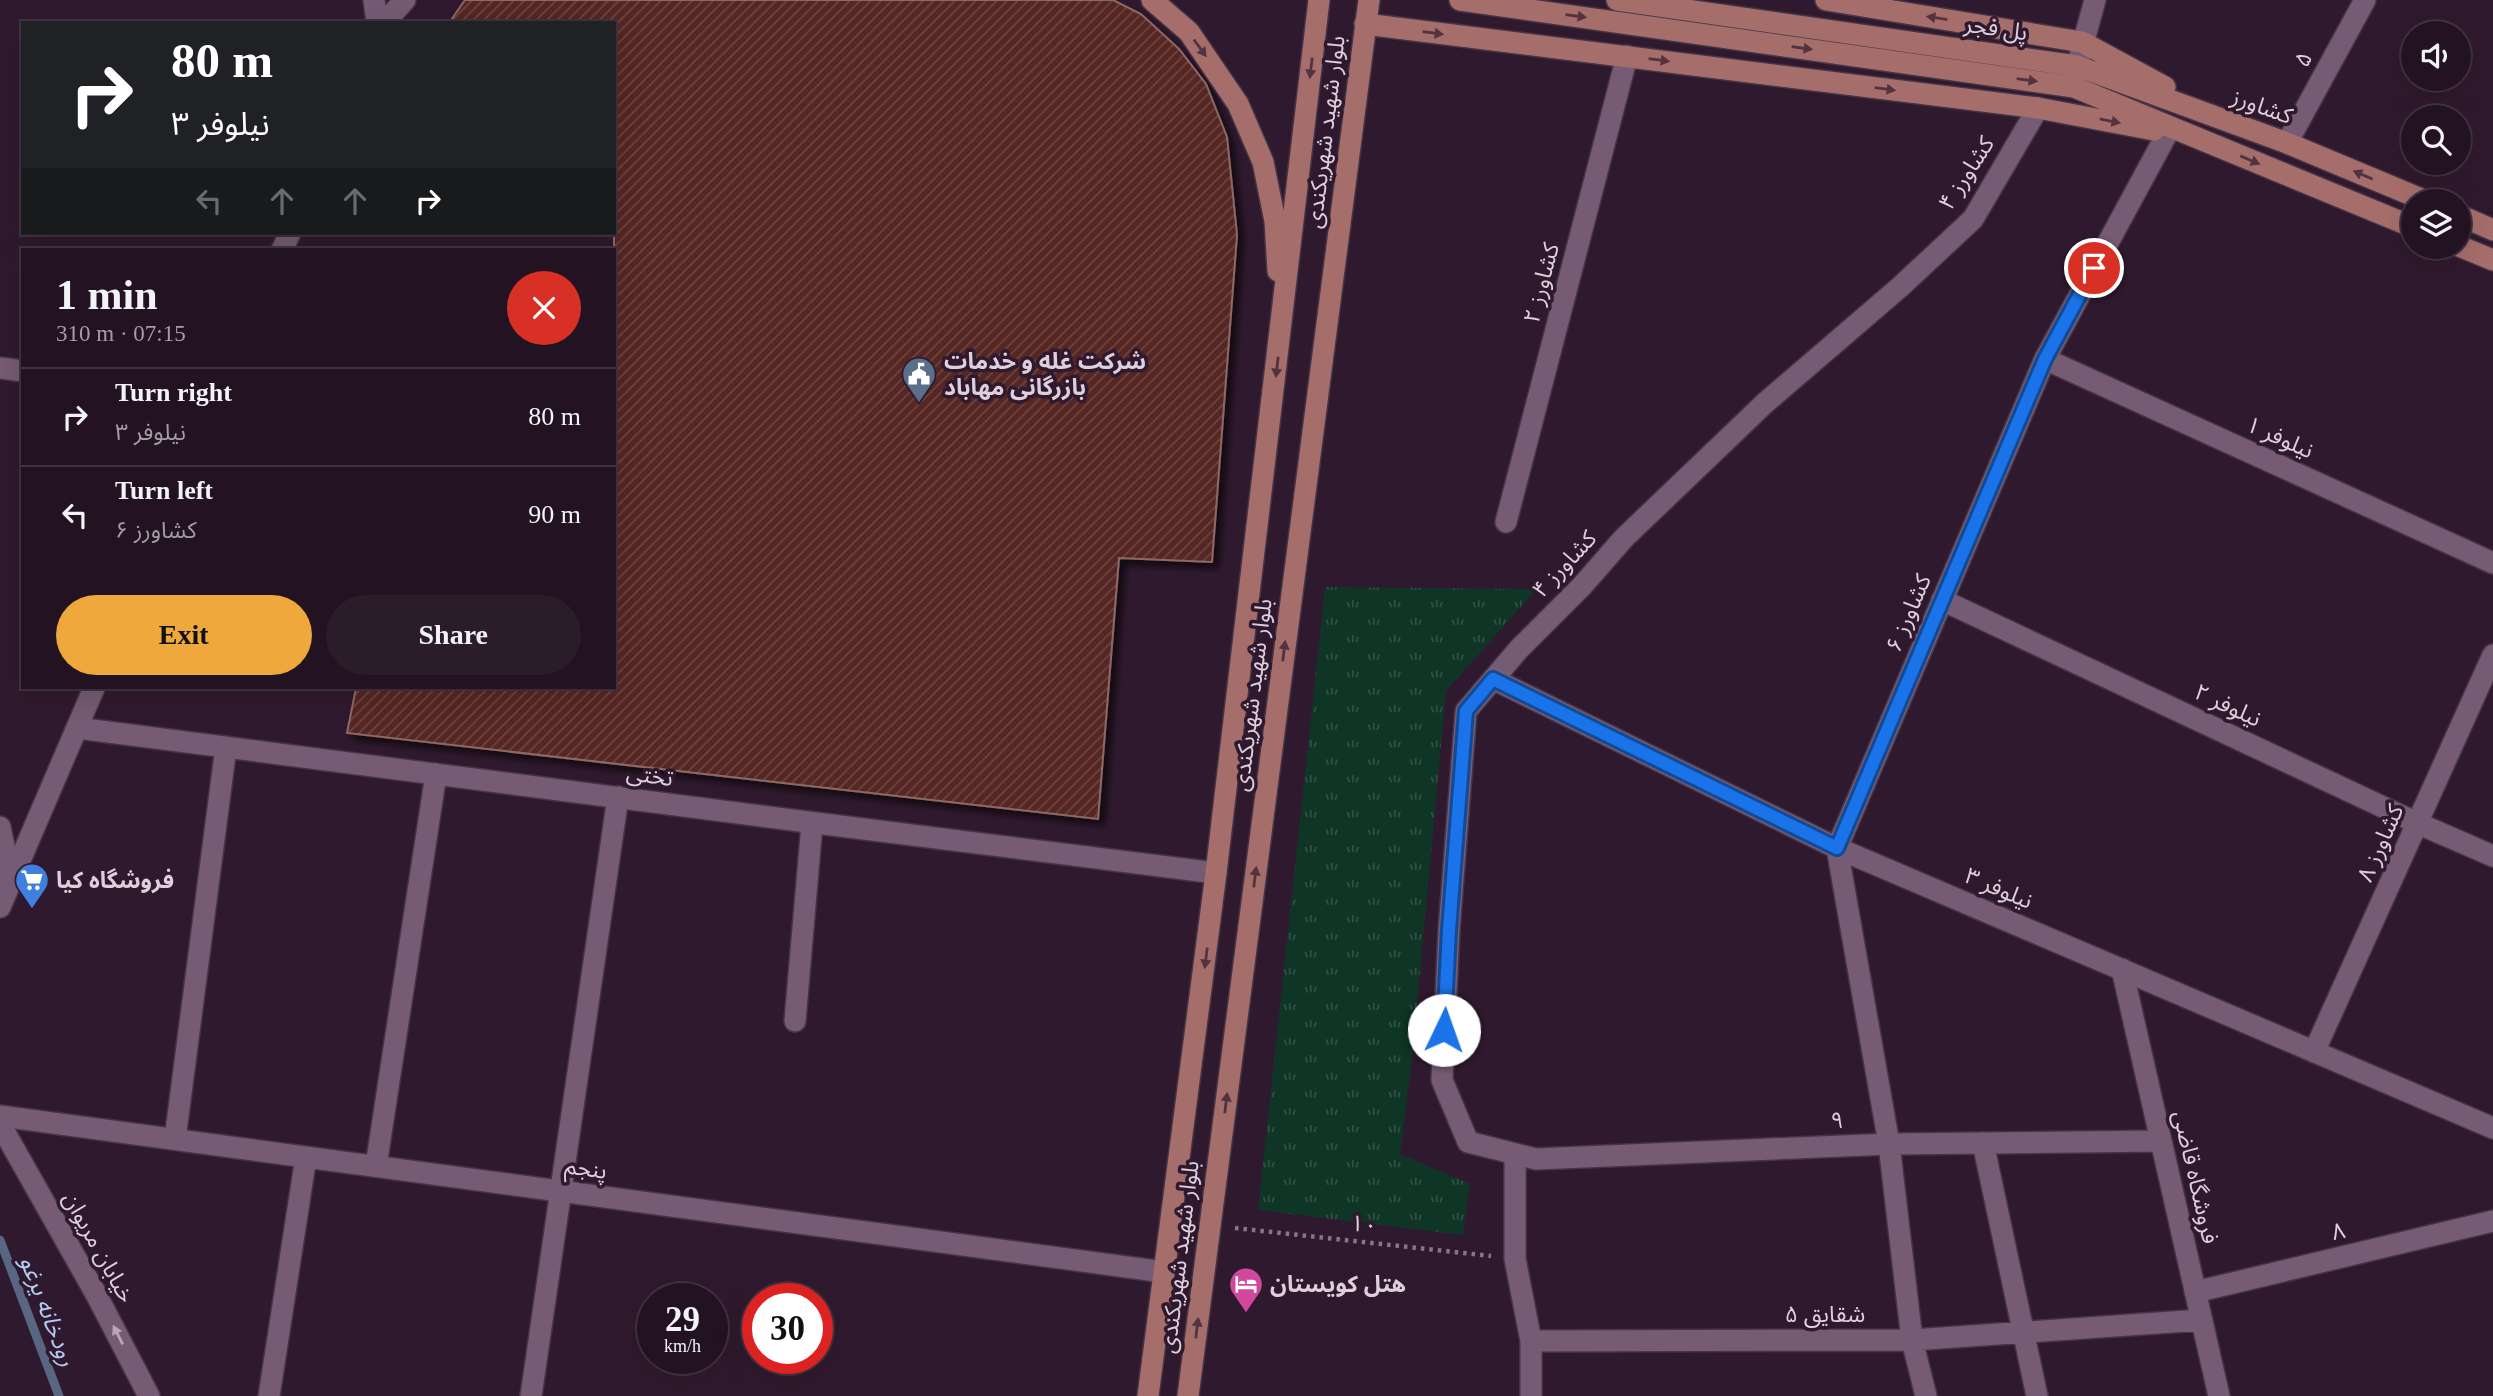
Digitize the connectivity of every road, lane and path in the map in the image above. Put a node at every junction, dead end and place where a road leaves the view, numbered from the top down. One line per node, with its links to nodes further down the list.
1 (374, 0): 11 (street)
2 (405, 0): 12 (street)
3 (1152, 0): 28 (main road, one-way to 28)
4 (1319, 0): 28 (main road, بلوار شهید شهریکندی, one-way to 28)
5 (1369, 0): 13 (main road, بلوار شهید شهریکندی)
6 (1460, 0): 16 (main road, one-way to 16)
7 (1617, 0): 16 (main road, پل فجر)
8 (1826, 0): 14 (main road, one-way to 8)
9 (2095, 0): 14 (street)
10 (2365, 0): 20 (street, ۵)
11 (377, 21)
12 (386, 21)
13 (1365, 24): 15 (main road, one-way to 15); 65 (main road, بلوار شهید شهریکندی, one-way to 13)
14 (2082, 42): 16 (street); 18 (main road)
15 (1627, 56): 17 (main road, one-way to 17); 32 (street, کشاورز ۲)
16 (2075, 76): 18 (main road, کشاورز); 21 (main road)
17 (2038, 108): 19 (main road, one-way to 19); 36 (street, کشاورز ۴)
18 (2228, 121): 20 (main road, کشاورز)
19 (2168, 132): 21 (main road); 29 (street, کشاورز ۶)
20 (2287, 143): 22 (main road, کشاورز, one-way to 20)
21 (2212, 144): 24 (main road, one-way to 24)
22 (2401, 191)
23 (2471, 220): 25 (main road)
24 (2401, 222)
25 (2493, 230)
26 (2471, 251): 27 (main road)
27 (2493, 260)
28 (1281, 328): 47 (main road, بلوار شهید شهریکندی, one-way to 47)
29 (2045, 359): 33 (street, نیلوفر ۱); 34 (street, کشاورز ۶)
30 (0, 368): 31 (street)
31 (21, 371)
32 (1506, 522)
33 (2493, 563)
34 (1942, 600): 42 (street, نیلوفر ۲); 45 (street, کشاورز ۶)
35 (2493, 655): 42 (street, کشاورز ۸)
36 (1493, 679): 45 (street, نیلوفر ۳); 60 (street, کشاورز ۴)
37 (94, 689): 38 (street)
38 (76, 729): 39 (street, تختی); 48 (street)
39 (226, 747): 40 (street, تختی); 56 (street)
40 (436, 774): 41 (street, تختی); 62 (street)
41 (618, 797): 43 (street, تختی); 63 (street)
42 (2417, 823): 46 (street, نیلوفر ۲); 52 (street, کشاورز ۸)
43 (812, 824): 47 (street, تختی); 51 (street)
44 (0, 827): 48 (street)
45 (1837, 848): 50 (street, نیلوفر ۳); 59 (street)
46 (2493, 856)
47 (1216, 873): 67 (main road, بلوار شهید شهریکندی, one-way to 67)
48 (11, 880): 49 (street)
49 (0, 907)
50 (2122, 969): 52 (street, نیلوفر ۳); 57 (street, فروشگاه قاضی)
51 (795, 1021)
52 (2314, 1052): 55 (street, نیلوفر ۳)
53 (0, 1116): 56 (street, پنجم)
54 (0, 1124): 73 (street, خیابان مریوان, one-way to 54)
55 (2493, 1128)
56 (175, 1139): 61 (street, پنجم)
57 (2161, 1141): 58 (street, ۹); 68 (street, فروشگاه قاضی)
58 (1983, 1143): 59 (street, ۹); 70 (street)
59 (1889, 1144): 60 (street, ۹); 71 (street)
60 (1516, 1154): 66 (street)
61 (306, 1157): 62 (street, پنجم); 74 (street)
62 (376, 1166): 63 (street, پنجم)
63 (560, 1191): 67 (street, پنجم); 75 (street)
64 (2493, 1221): 68 (street, ۸)
65 (1210, 1225): 66 (path, ۱۰); 77 (main road, بلوار شهید شهریکندی, one-way to 65)
66 (1515, 1259): 72 (street)
67 (1164, 1272): 76 (main road, بلوار شهید شهریکندی)
68 (2195, 1292): 69 (street, فروشگاه قاضی)
69 (2201, 1320): 70 (street, شقایق ۵); 81 (street, فروشگاه قاضی)
70 (2022, 1333): 71 (street, شقایق ۵); 80 (street)
71 (1912, 1340): 72 (street, شقایق ۵); 79 (street)
72 (1531, 1341): 78 (street)
73 (149, 1396)
74 (269, 1396)
75 (531, 1396)
76 (1148, 1396)
77 (1188, 1396)
78 (1531, 1396)
79 (1926, 1396)
80 (2037, 1396)
81 (2219, 1396)

